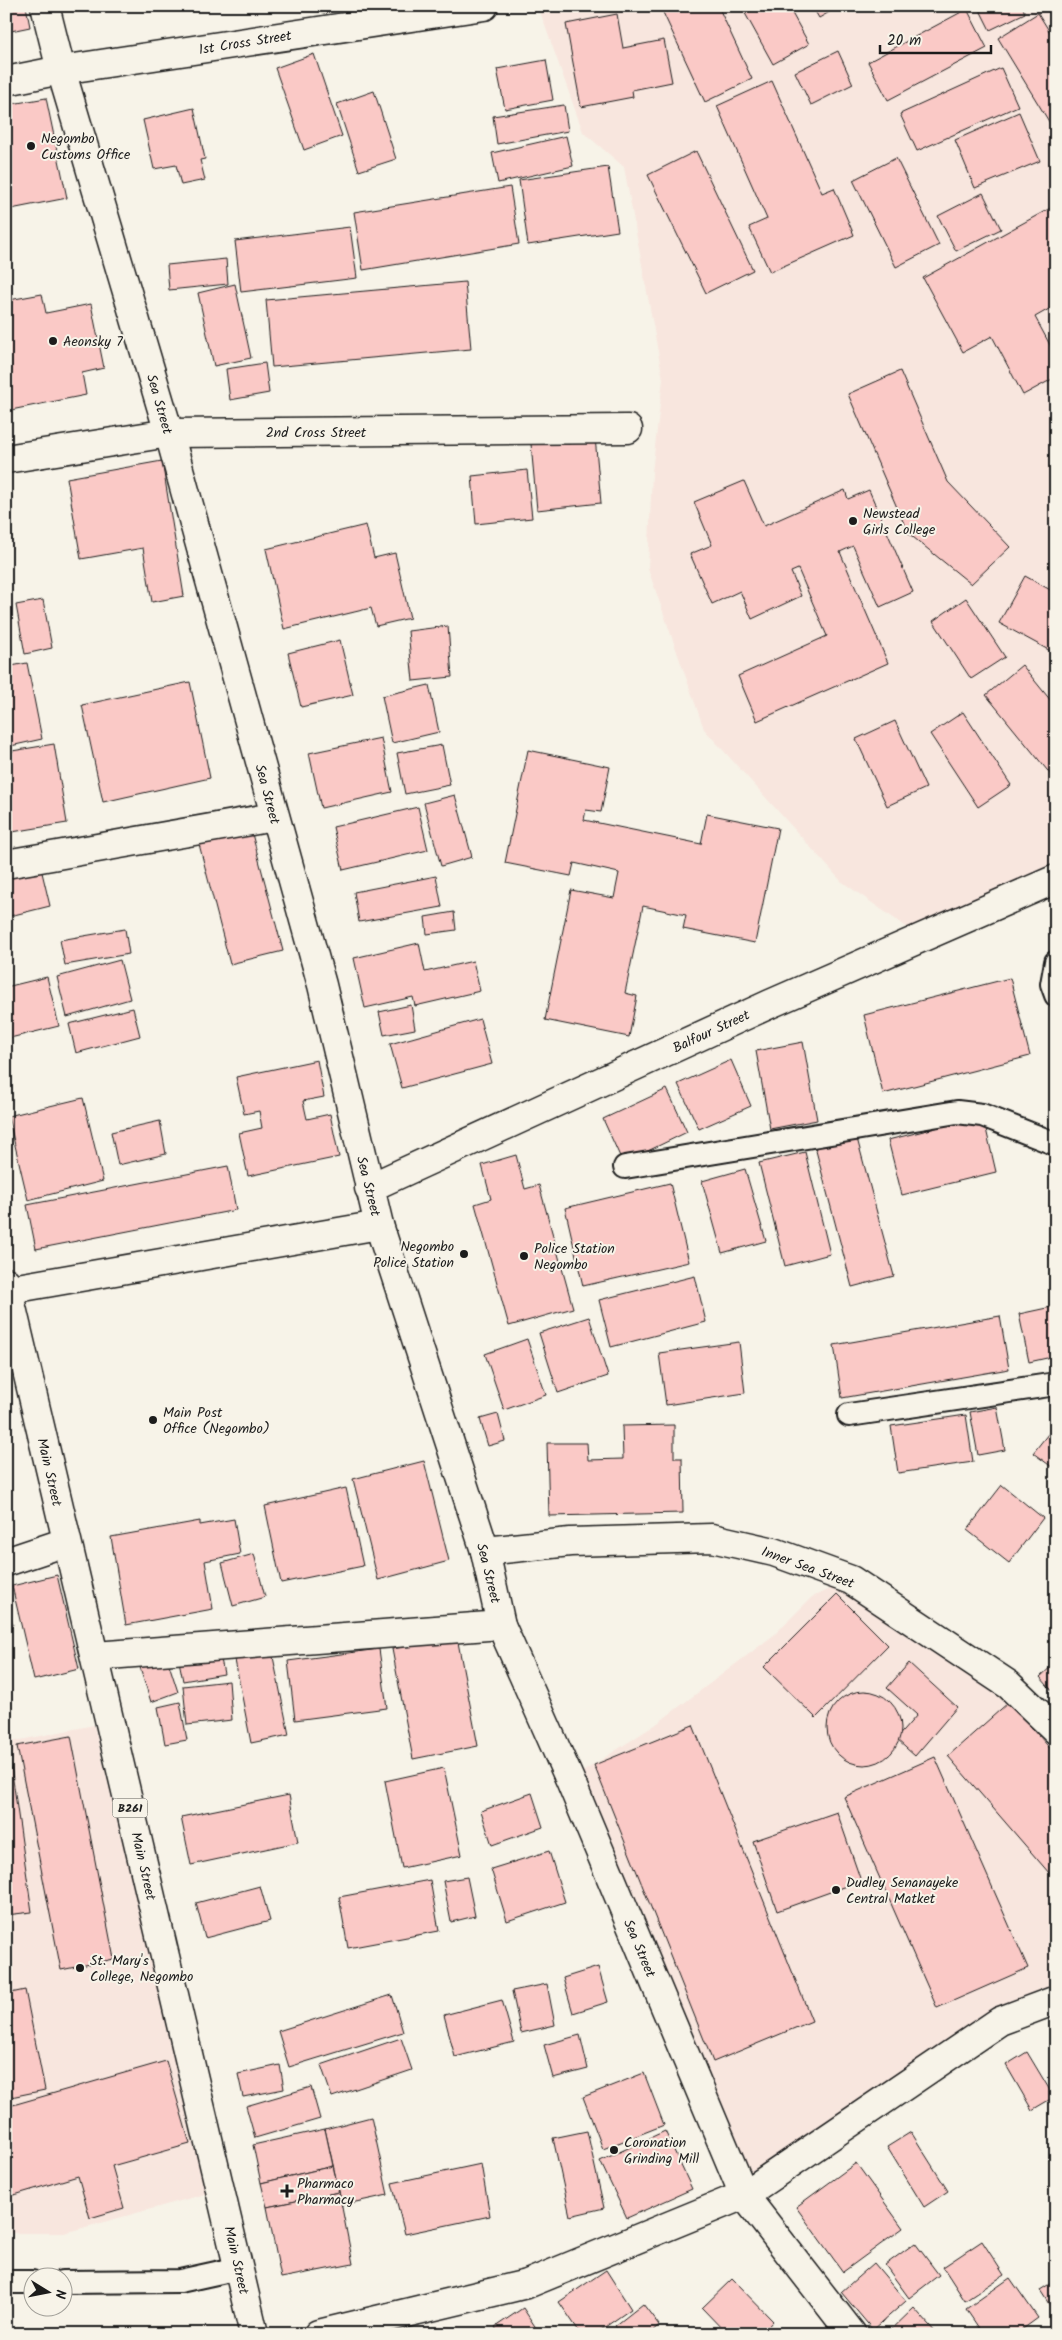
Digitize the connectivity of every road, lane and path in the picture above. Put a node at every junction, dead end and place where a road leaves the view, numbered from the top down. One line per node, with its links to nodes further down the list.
1 (46, 6): 3 (street, Sea Street)
2 (484, 6): 3 (street, 1st Cross Street)
3 (61, 70): 4 (street, 1st Cross Street); 6 (street, Sea Street)
4 (6, 81)
5 (628, 429): 6 (street, 2nd Cross Street)
6 (169, 433): 7 (street, 2nd Cross Street); 8 (street, Sea Street)
7 (6, 459)
8 (274, 817): 9 (street); 15 (street, Sea Street)
9 (6, 864)
10 (1056, 879): 15 (street, Balfour Street)
11 (1056, 962): 12 (lane)
12 (1056, 995)
13 (1056, 1144): 14 (lane)
14 (625, 1167)
15 (368, 1188): 16 (street, Sea Street)
16 (379, 1225): 17 (street); 21 (street, Sea Street)
17 (7, 1287): 20 (street, Main Street / B261)
18 (1056, 1384): 19 (lane)
19 (849, 1414)
20 (66, 1542): 22 (street); 24 (street, Main Street / B261)
21 (485, 1551): 23 (street, Sea Street); 25 (street, Inner Sea Street)
22 (6, 1562)
23 (501, 1625): 24 (street); 27 (street, Sea Street)
24 (94, 1656): 28 (street, Main Street / B261)
25 (1056, 1730)
26 (1056, 2000): 27 (street)
27 (744, 2195): 33 (street); 34 (street, Sea Street)
28 (239, 2268): 31 (lane); 32 (street, Main Street / B261)
29 (6, 2282): 30 (lane)
30 (22, 2282)
31 (72, 2282)
32 (254, 2334)
33 (318, 2334)
34 (852, 2334)

